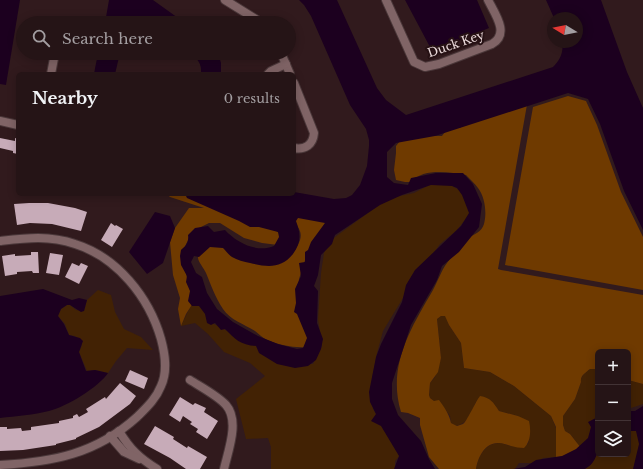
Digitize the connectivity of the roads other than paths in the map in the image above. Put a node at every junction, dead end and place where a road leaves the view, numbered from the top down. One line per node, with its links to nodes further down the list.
1 (225, 0): 4 (street)
2 (386, 0): 3 (street, Duck Key)
3 (488, 0)
4 (251, 16)
5 (54, 60): 8 (street)
6 (284, 60): 7 (street)
7 (286, 64): 9 (street); 10 (street)
8 (51, 72)
9 (270, 72)
10 (289, 72)
11 (296, 88): 14 (street)
12 (0, 121): 13 (street)
13 (16, 125)
14 (296, 148)
15 (0, 241): 17 (street)
16 (190, 380): 23 (street)
17 (119, 431): 18 (street); 19 (street)
18 (110, 436): 19 (street); 21 (street)
19 (144, 461): 22 (street)
20 (4, 466): 21 (street)
21 (15, 467)
22 (157, 469)
23 (224, 469)

